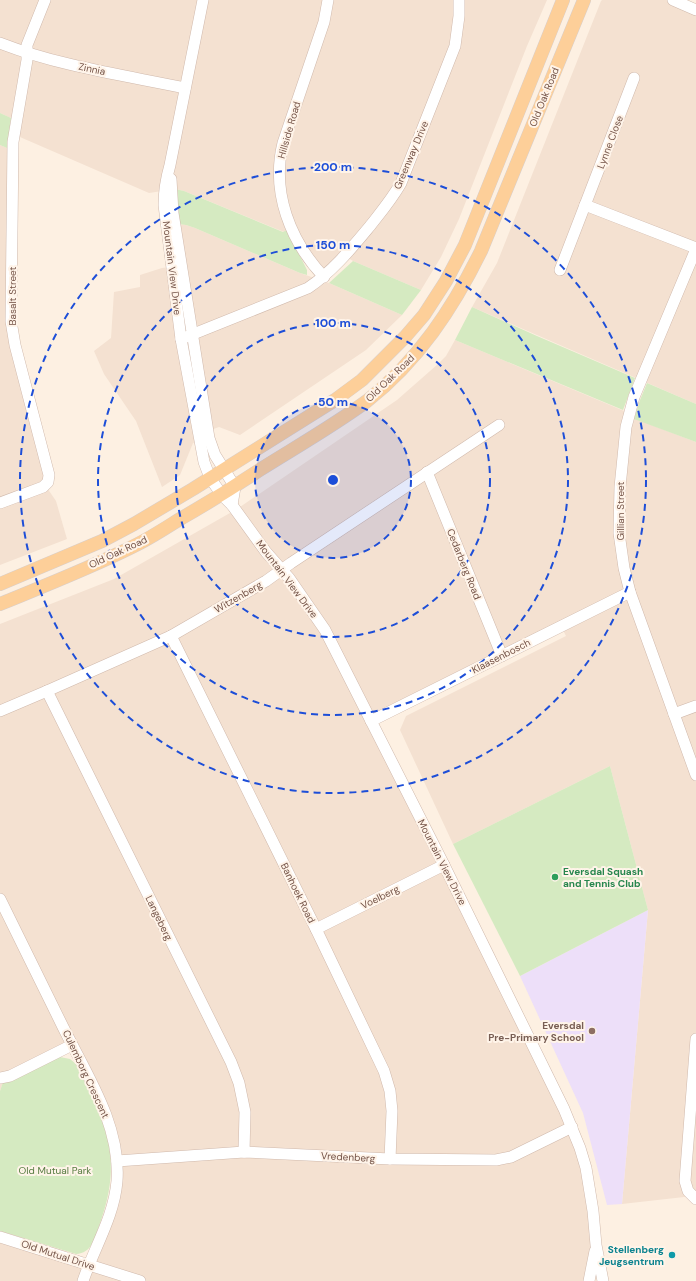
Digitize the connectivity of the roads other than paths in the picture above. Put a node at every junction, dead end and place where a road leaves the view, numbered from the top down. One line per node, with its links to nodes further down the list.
1 (45, 0): 10 (street, Basalt Street)
2 (204, 0): 12 (street, Mountain View Drive)
3 (328, 0): 17 (street, Hillside Road)
4 (459, 0): 17 (street, Greenway Drive)
5 (563, 0): 21 (main road, Old Oak Road)
6 (584, 0): 24 (main road, Old Oak Road)
7 (673, 0): 8 (street)
8 (696, 10)
9 (0, 43): 10 (street, Zinnia)
10 (27, 52): 12 (street, Zinnia); 26 (street, Basalt Street)
11 (634, 78): 14 (street, Lynne Close)
12 (185, 88): 13 (street, Mountain View Drive)
13 (170, 165): 18 (street, Mountain View Drive); 19 (street, Mountain View Drive)
14 (585, 205): 15 (street); 16 (street, Lynne Close)
15 (696, 248): 30 (street, Gillian Street)
16 (560, 270)
17 (324, 277): 18 (street, Greenway Drive)
18 (193, 335): 19 (street, Greenway Drive); 21 (street, Mountain View Drive)
19 (181, 339): 23 (street, Mountain View Drive)
20 (499, 425): 22 (street, Witzenberg)
21 (224, 469): 23 (main road, Old Oak Road); 24 (street, Mountain View Drive)
22 (427, 472): 28 (street, Witzenberg); 33 (street, Cedarberg Road)
23 (210, 478): 25 (street, Mountain View Drive); 29 (main road, Old Oak Road)
24 (234, 487): 25 (main road, Old Oak Road); 27 (street)
25 (222, 495): 27 (street, Mountain View Drive); 31 (main road, Old Oak Road)
26 (0, 504)
27 (232, 505): 28 (street, Mountain View Drive)
28 (282, 570): 32 (street, Witzenberg); 38 (street, Mountain View Drive)
29 (0, 584)
30 (630, 592): 33 (street, Klaasenbosch); 37 (street, Gillian Street)
31 (0, 604)
32 (170, 636): 34 (street, Witzenberg); 42 (street, Banhoek Road)
33 (502, 656): 38 (street, Klaasenbosch)
34 (48, 692): 36 (street, Witzenberg); 47 (street, Langeberg)
35 (696, 706): 37 (street)
36 (0, 711)
37 (674, 714): 39 (street, Gillian Street)
38 (371, 721): 40 (street, Mountain View Drive)
39 (696, 775)
40 (444, 865): 42 (street, Voelberg); 46 (street, Mountain View Drive)
41 (0, 899): 44 (street, Culemborg Crescent)
42 (316, 929): 48 (street, Banhoek Road)
43 (696, 1039): 50 (street)
44 (72, 1044): 45 (street); 49 (street, Culemborg Crescent)
45 (0, 1078)
46 (572, 1127): 48 (street, Vredenberg); 52 (street, Mountain View Drive)
47 (244, 1152): 48 (street, Vredenberg); 49 (street, Vredenberg)
48 (390, 1159)
49 (117, 1161): 53 (street, Culemborg Crescent)
50 (696, 1199)
51 (0, 1237): 53 (street, Old Mutual Drive)
52 (596, 1245): 56 (street, Mountain View Drive); 57 (street, Mountain View Drive)
53 (89, 1265): 54 (street, Culemborg Crescent); 55 (street, Old Mutual Drive)
54 (83, 1281)
55 (140, 1281)
56 (588, 1281)
57 (603, 1281)

